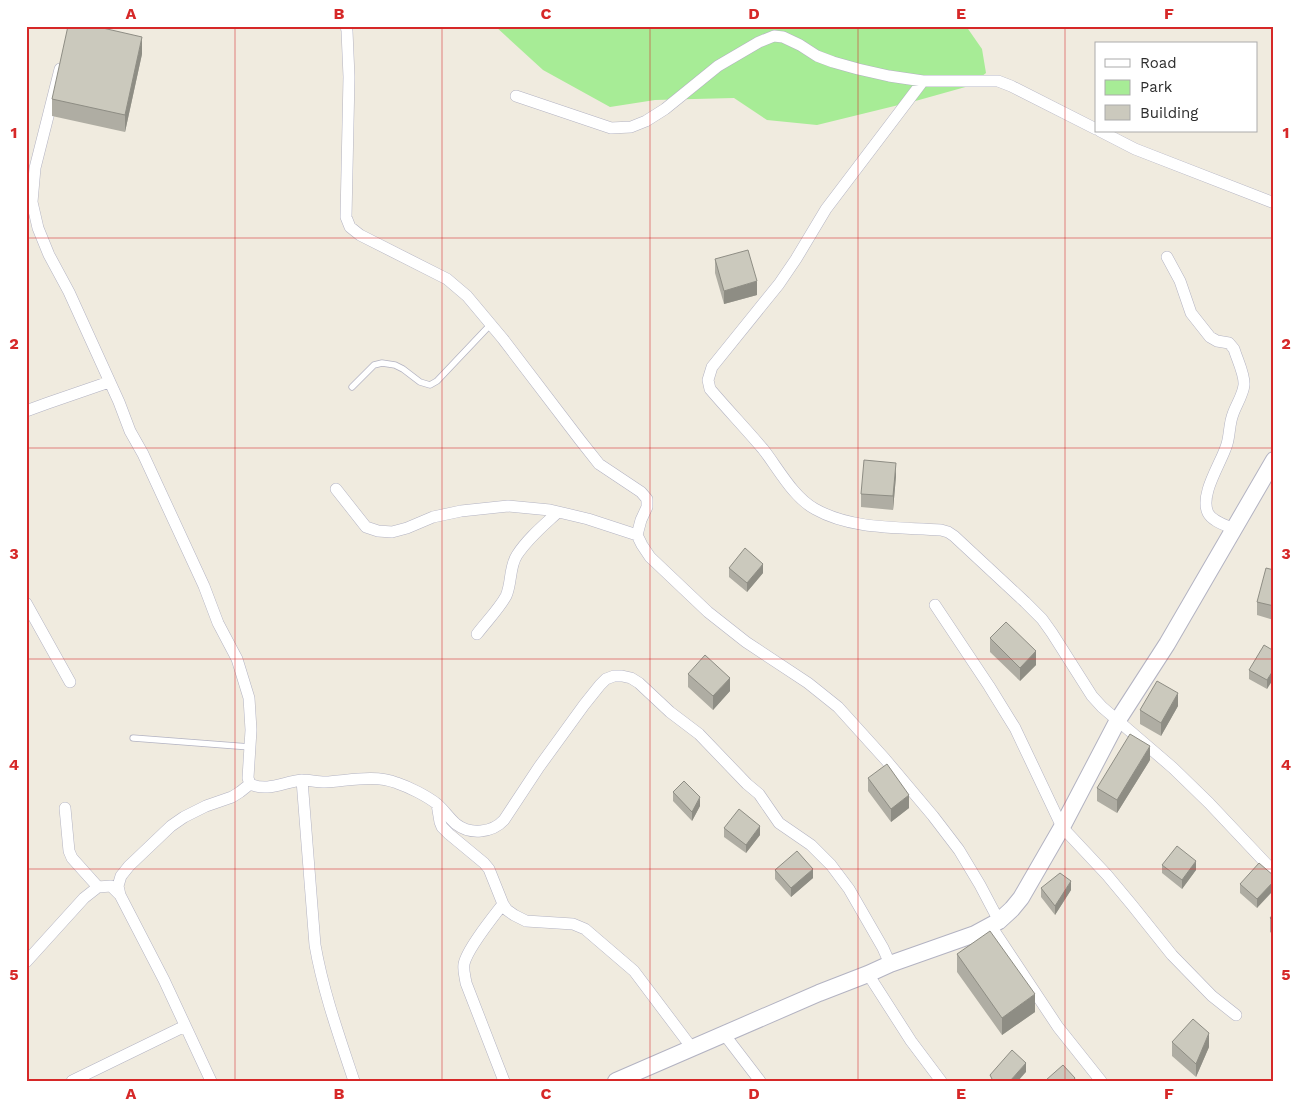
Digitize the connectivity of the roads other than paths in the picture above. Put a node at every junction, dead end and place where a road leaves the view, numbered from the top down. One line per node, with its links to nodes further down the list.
1 (346, 26): 10 (street)
2 (64, 56): 7 (street)
3 (923, 81): 4 (street); 5 (street); 23 (street)
4 (516, 96)
5 (1095, 128)
6 (1102, 132): 8 (street)
7 (30, 189): 11 (street)
8 (1274, 204)
9 (1167, 257): 17 (street)
10 (491, 324): 12 (lane); 18 (street)
11 (109, 382): 13 (street); 25 (street)
12 (352, 387)
13 (26, 411)
14 (1274, 460): 17 (street)
15 (336, 489): 16 (street)
16 (558, 512): 18 (street); 21 (street)
17 (1234, 529): 23 (street)
18 (637, 535): 35 (street)
19 (26, 603): 22 (street)
20 (935, 606): 30 (street)
21 (477, 634)
22 (70, 682)
23 (1118, 720): 30 (street); 31 (street)
24 (133, 738): 25 (lane)
25 (250, 747): 27 (street)
26 (302, 780): 27 (street); 28 (street); 45 (street)
27 (250, 784): 33 (street)
28 (437, 804): 34 (street); 37 (street)
29 (65, 808): 32 (street)
30 (1062, 827): 35 (street); 39 (street)
31 (1274, 872)
32 (98, 887): 33 (street); 36 (street)
33 (120, 895): 40 (street)
34 (503, 904): 42 (street); 46 (street)
35 (995, 924): 37 (street); 50 (street)
36 (26, 962)
37 (890, 964): 38 (street)
38 (868, 974): 41 (street); 49 (street)
39 (1236, 1015)
40 (186, 1026): 43 (street); 44 (street)
41 (724, 1034): 42 (street); 48 (street)
42 (692, 1048): 47 (street)
43 (72, 1081)
44 (211, 1081)
45 (354, 1081)
46 (504, 1081)
47 (616, 1081)
48 (760, 1081)
49 (941, 1081)
50 (1101, 1081)

